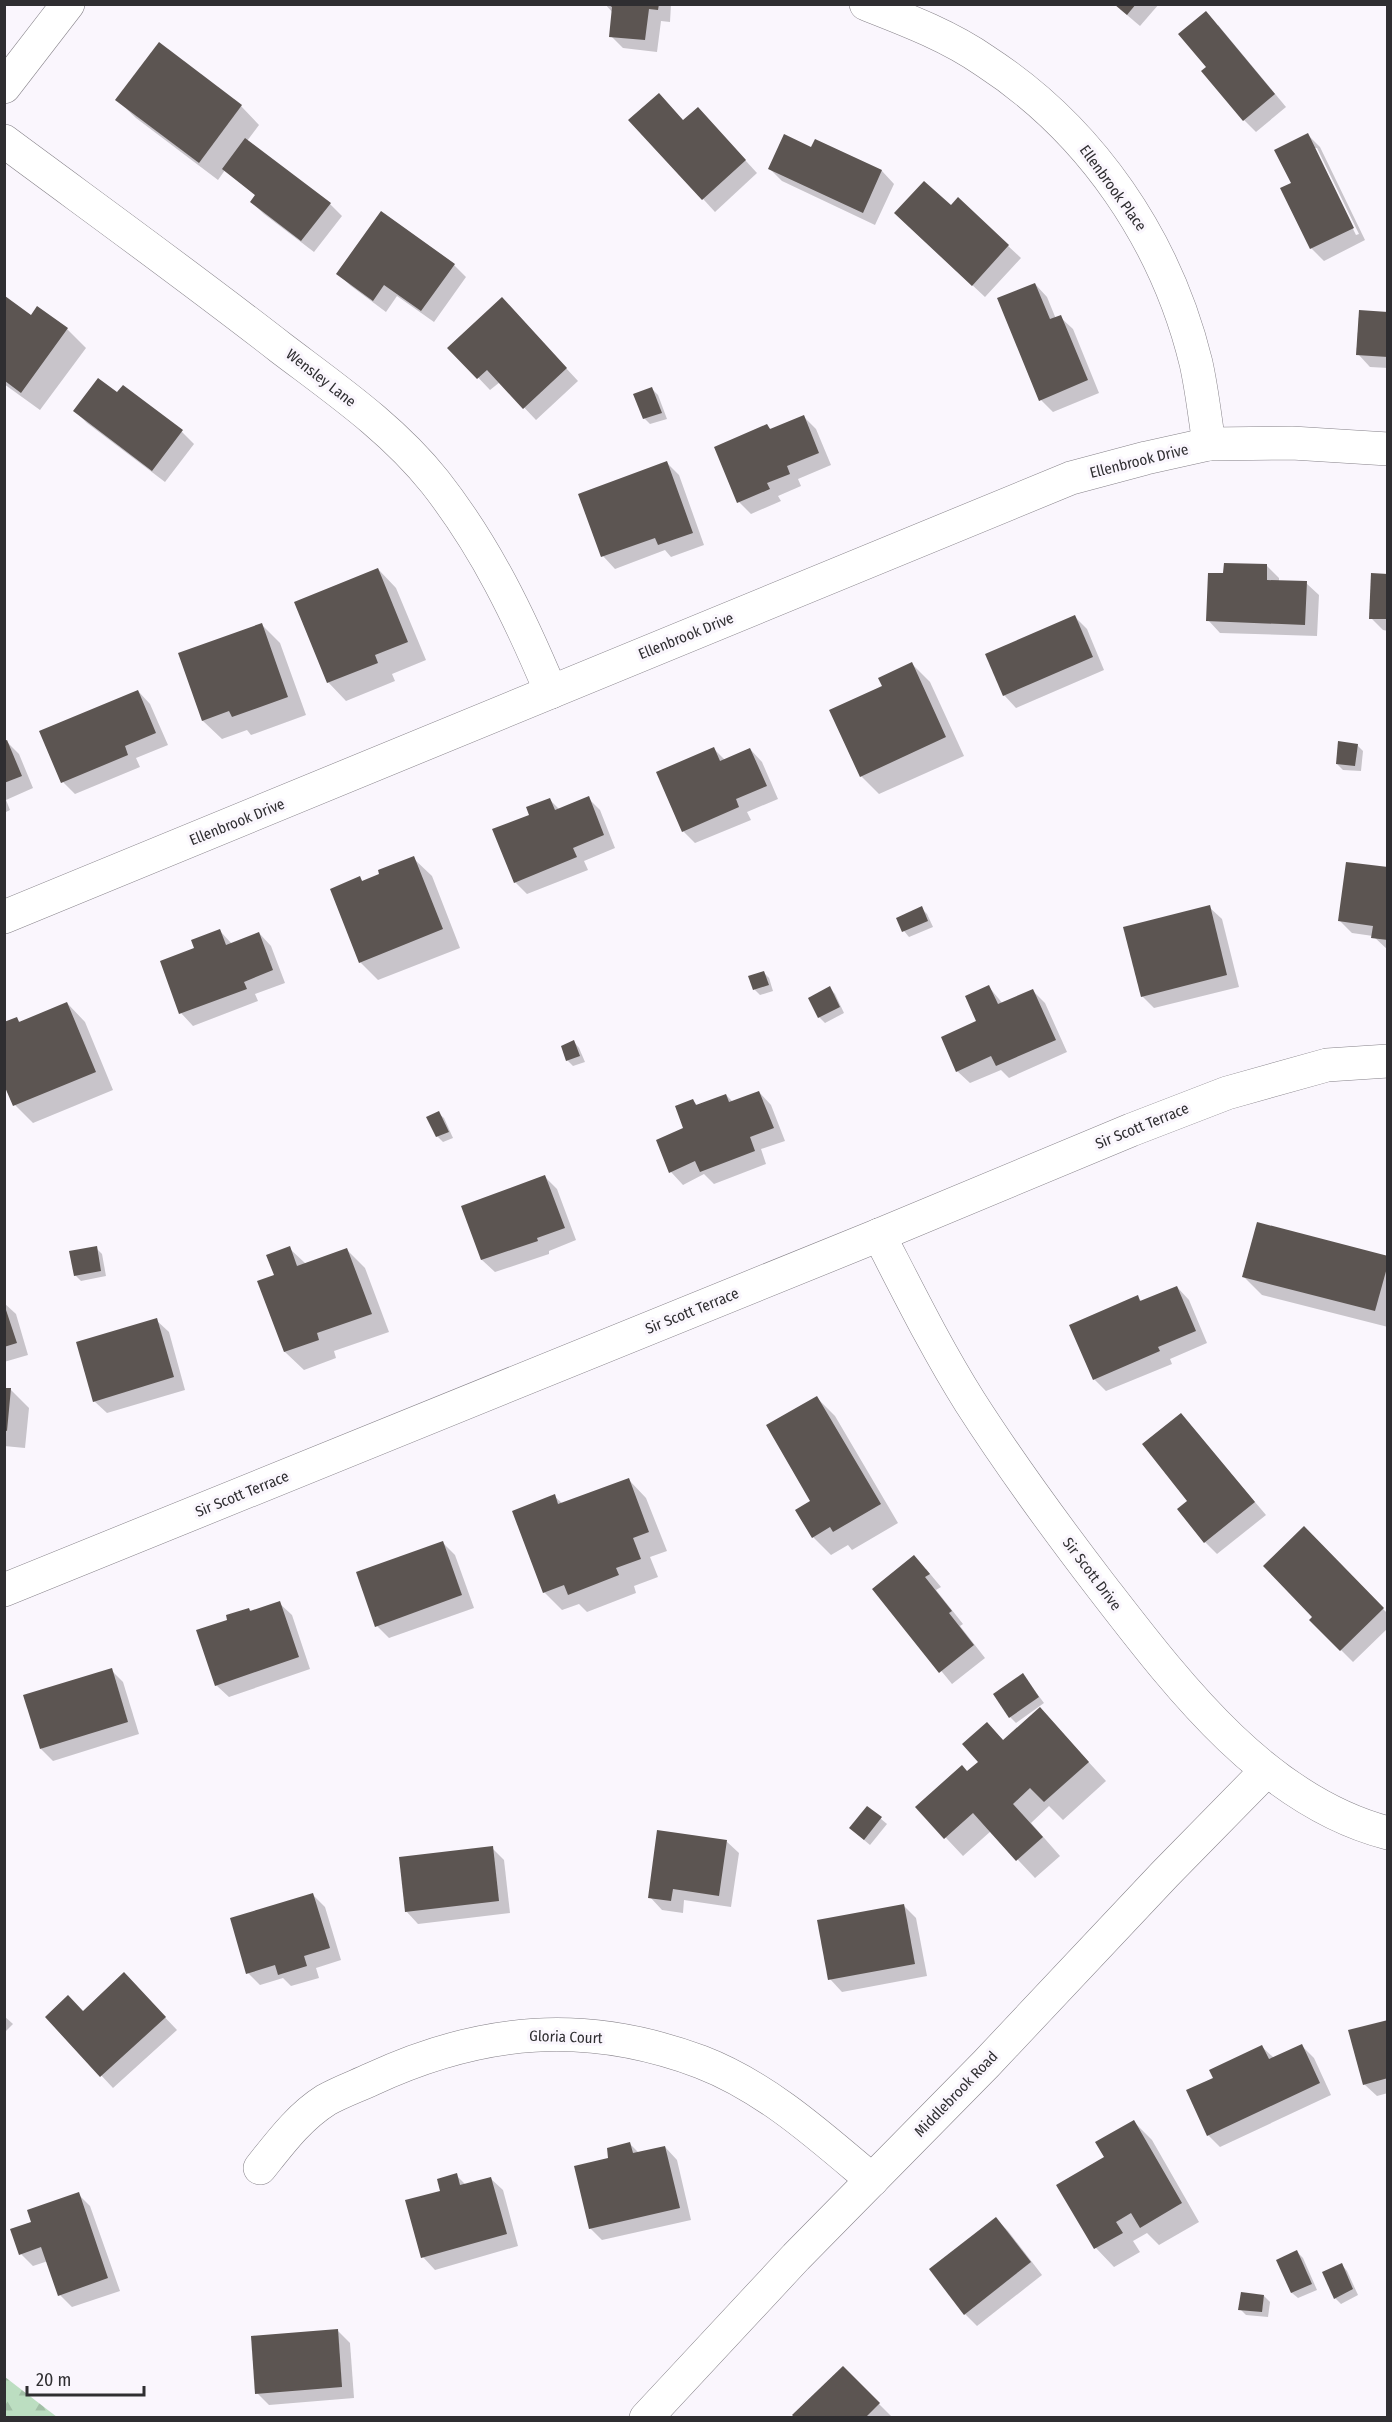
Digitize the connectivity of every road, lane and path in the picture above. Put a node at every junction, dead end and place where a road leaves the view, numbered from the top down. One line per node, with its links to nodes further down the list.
1 (68, 4): 3 (street)
2 (866, 4): 5 (street, Ellenbrook Place)
3 (4, 87)
4 (4, 141): 7 (street, Wensley Lane)
5 (1209, 444): 6 (street, Ellenbrook Drive); 7 (street, Ellenbrook Drive)
6 (1388, 449)
7 (551, 692): 8 (street, Ellenbrook Drive)
8 (4, 917)
9 (1388, 1061): 10 (street, Sir Scott Terrace)
10 (879, 1235): 11 (street, Sir Scott Terrace); 12 (street, Sir Scott Drive)
11 (4, 1590)
12 (1266, 1771): 13 (street, Sir Scott Drive); 15 (street, Middlebrook Road)
13 (1388, 1833)
14 (260, 2168): 15 (street, Gloria Court)
15 (872, 2180): 16 (street, Middlebrook Road)
16 (646, 2418)

